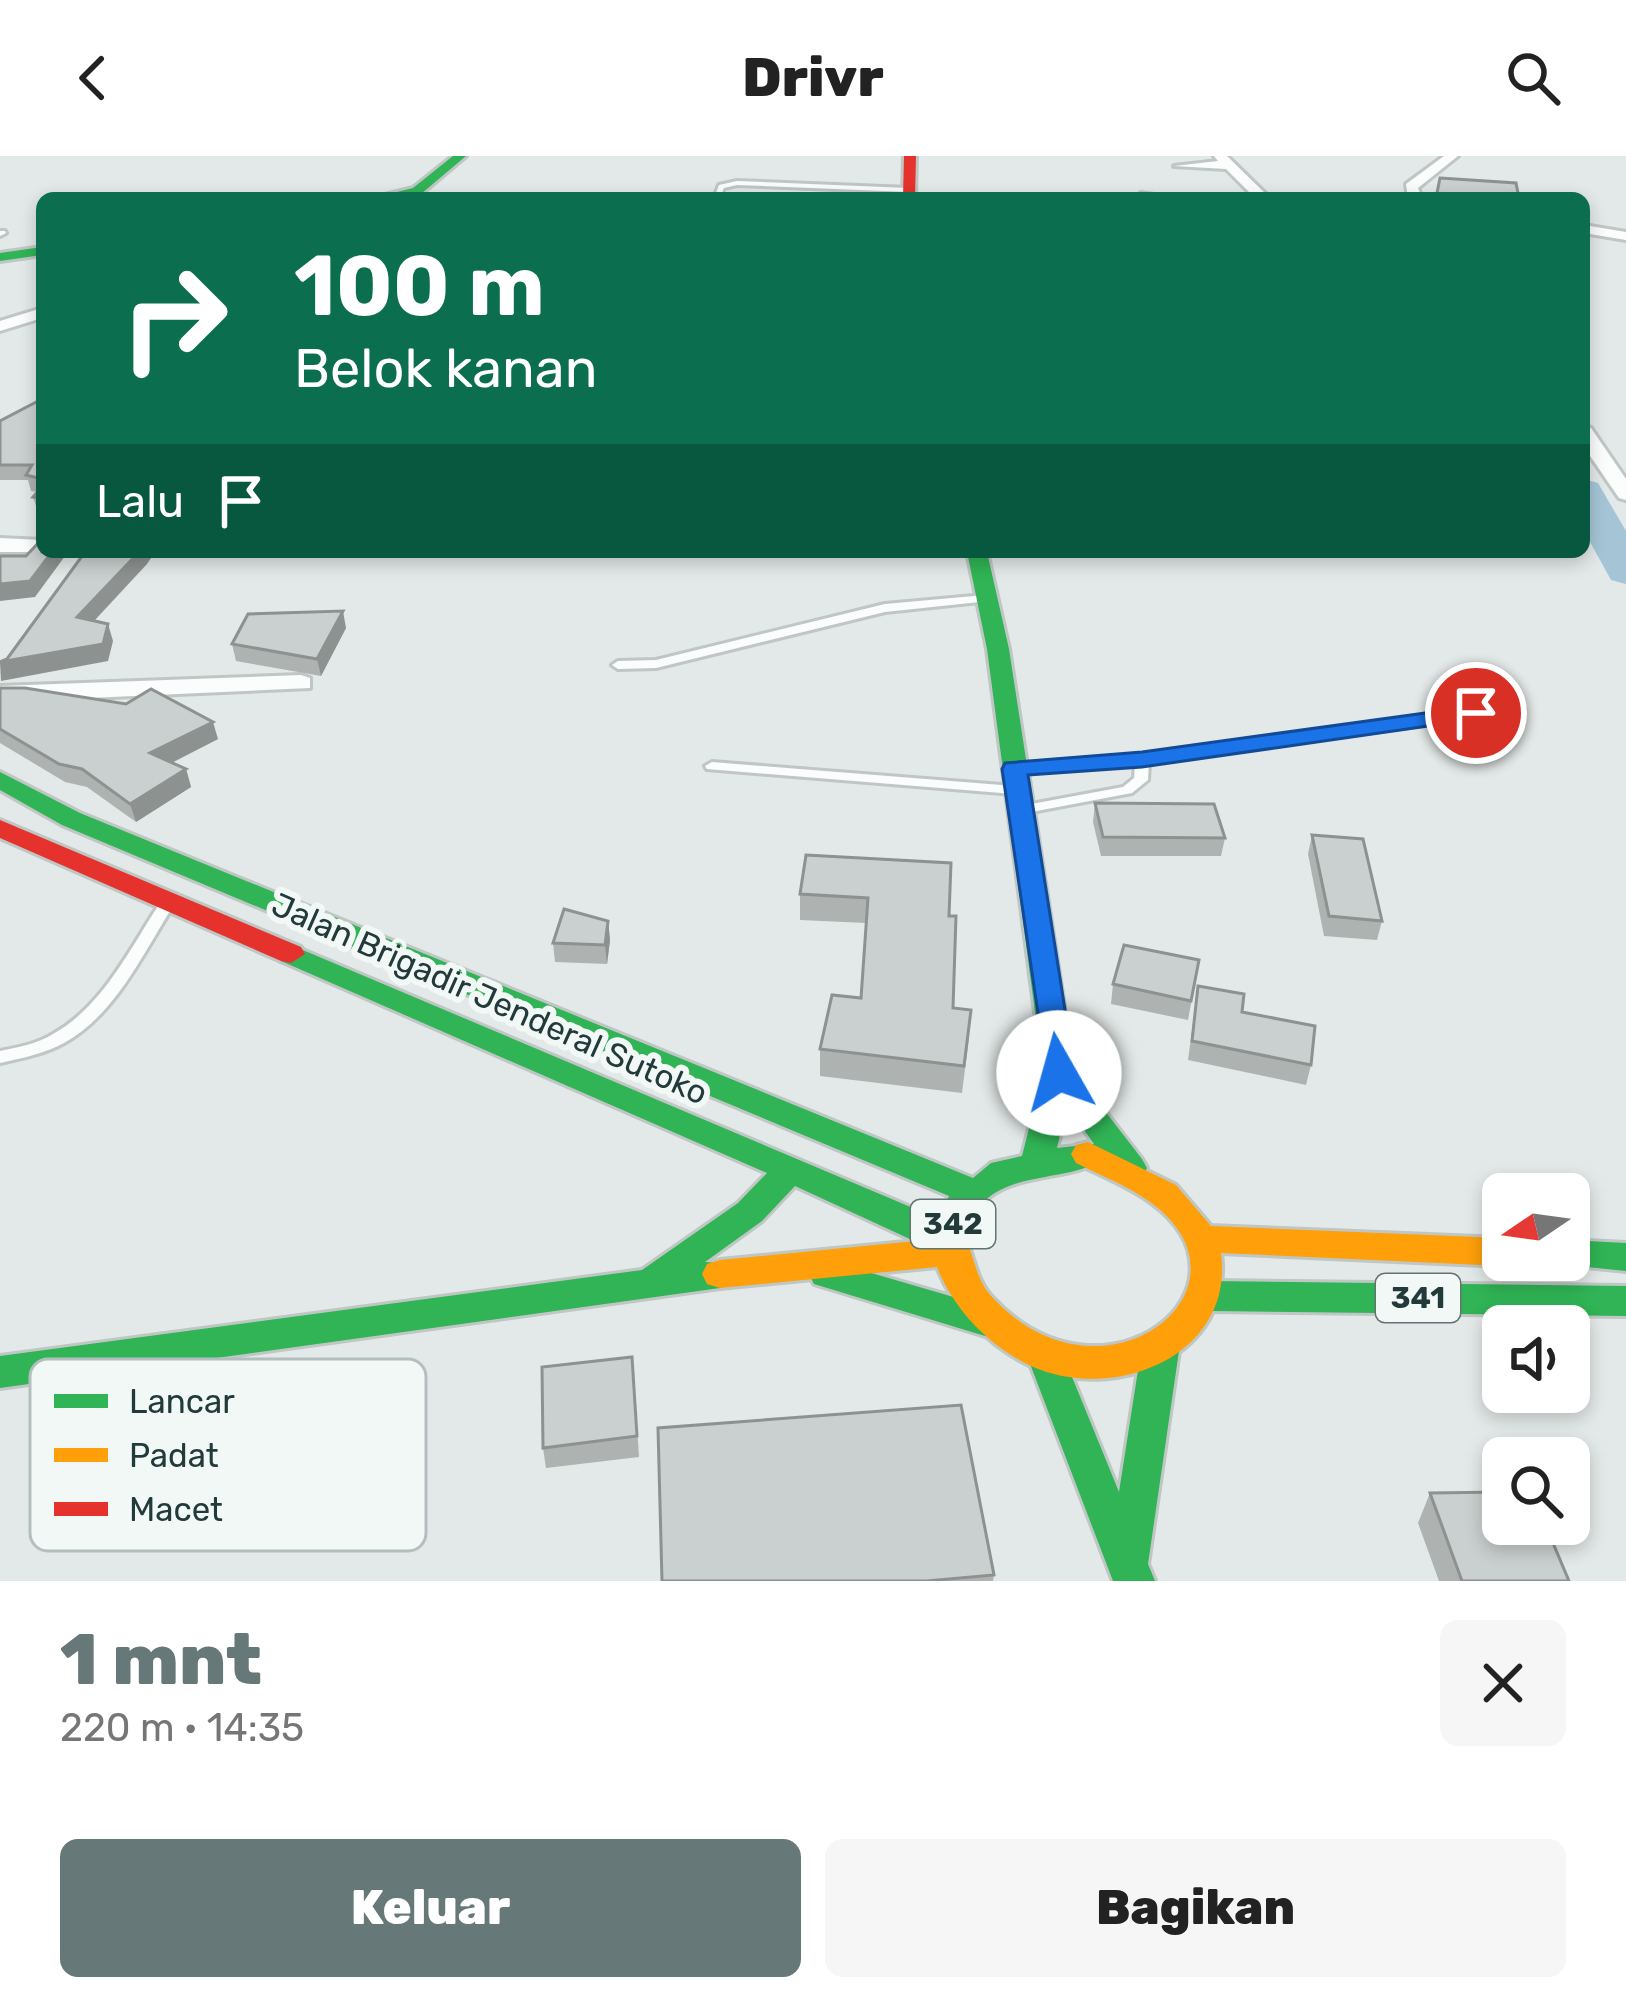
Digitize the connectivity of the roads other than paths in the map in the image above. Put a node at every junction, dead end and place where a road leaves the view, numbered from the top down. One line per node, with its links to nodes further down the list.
1 (460, 156): 7 (main road)
2 (910, 156): 11 (main road)
3 (1452, 156): 13 (street)
4 (1224, 160): 5 (street); 12 (street)
5 (1181, 166)
6 (841, 188): 8 (lane); 9 (lane); 10 (lane)
7 (408, 192)
8 (722, 192)
9 (838, 192)
10 (886, 192)
11 (908, 192)
12 (1257, 192)
13 (1413, 192)
14 (1590, 230): 15 (street)
15 (1626, 236)
16 (36, 315): 17 (street)
17 (0, 326)
18 (1590, 441): 19 (street)
19 (1626, 494)
20 (0, 545): 21 (street)
21 (36, 547)
22 (978, 558): 23 (main road)
23 (985, 598): 24 (lane); 31 (main road)
24 (618, 665)
25 (301, 683): 26 (street)
26 (0, 694)
27 (1516, 709): 28 (lane)
28 (1142, 759): 31 (lane); 31 (lane)
29 (712, 766): 31 (lane)
30 (0, 780): 32 (main road)
31 (1017, 790): 36 (main road)
32 (71, 819): 33 (main road); 40 (main road)
33 (11, 834): 34 (main road, Jalan Brigadir Jenderal Sutoko)
34 (171, 898): 35 (lane); 38 (main road, Jalan Brigadir Jenderal Sutoko)
35 (0, 1057)
36 (1059, 1073): 37 (main road); 39 (main road)
37 (1038, 1157): 39 (main road, 342); 40 (main road, 342)
38 (790, 1168): 42 (main road, Jalan Brigadir Jenderal Sutoko); 47 (main road)
39 (1130, 1168): 41 (main road, 342)
40 (971, 1191): 42 (main road, 342)
41 (1207, 1239): 43 (main road, 341); 48 (main road)
42 (948, 1245): 46 (main road); 50 (main road, 342)
43 (1482, 1251)
44 (1590, 1255): 45 (main road)
45 (1626, 1257)
46 (805, 1268): 47 (main road); 50 (main road)
47 (652, 1280): 53 (main road)
48 (1211, 1296): 49 (main road, 341); 51 (main road)
49 (1626, 1301)
50 (985, 1321): 52 (main road, 342)
51 (1160, 1351): 52 (main road, 342); 56 (main road)
52 (1046, 1356): 56 (main road)
53 (92, 1359)
54 (30, 1368): 55 (main road)
55 (0, 1372)
56 (1132, 1572)

